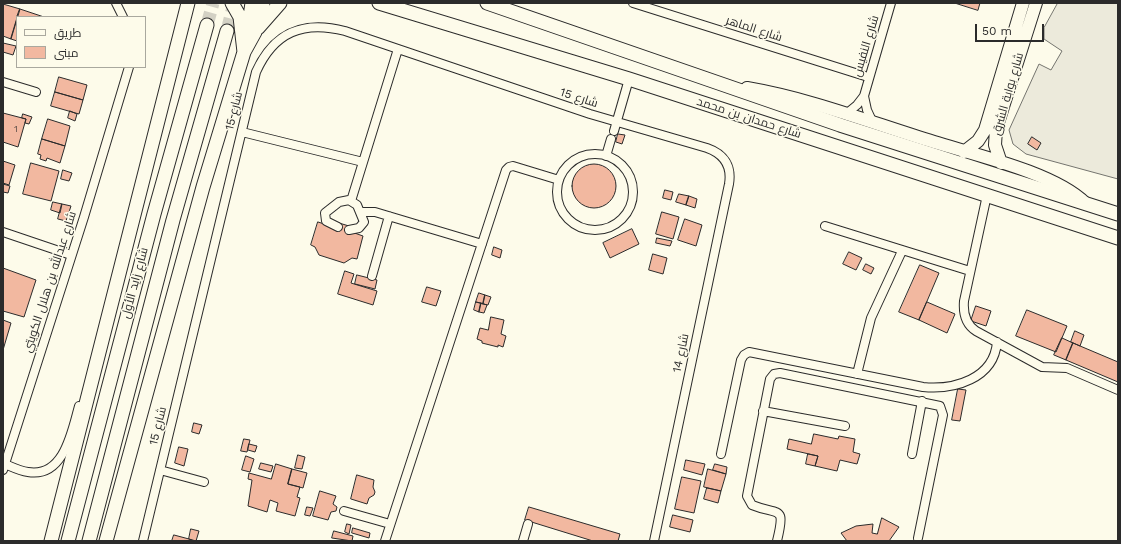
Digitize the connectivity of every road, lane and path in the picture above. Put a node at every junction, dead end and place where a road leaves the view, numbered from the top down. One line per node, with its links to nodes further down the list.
1 (116, 3): 13 (street)
2 (232, 3): 18 (main road)
3 (252, 3): 18 (main road)
4 (263, 3): 16 (main road)
5 (280, 3): 16 (main road)
6 (379, 3): 21 (main road, شارع حمدان بن محمد)
7 (487, 3): 23 (main road, شارع حمدان بن محمد)
8 (633, 3): 20 (street, شارع الماهر)
9 (891, 3): 20 (street, شارع النفيس)
10 (1023, 3): 30 (street, شارع بوابة الشرق)
11 (1036, 3): 33 (street, شارع بوابة الشرق)
12 (189, 6): 54 (main road)
13 (122, 16)
14 (207, 25): 70 (main road, شارع زايد الأول)
15 (227, 31): 71 (main road, شارع زايد الأول)
16 (255, 32): 18 (main road)
17 (398, 49): 27 (street, شارع 15); 29 (street, شارع 15); 32 (street)
18 (244, 52): 67 (main road)
19 (129, 68): 49 (street, شارع عبدالله بن هلال الكويتي)
20 (868, 77): 25 (street, شارع النفيس)
21 (629, 79): 27 (street); 36 (main road, شارع حمدان بن محمد)
22 (3, 82): 24 (street)
23 (724, 85): 26 (street); 38 (main road, شارع حمدان بن محمد)
24 (36, 92)
25 (864, 96): 26 (street, شارع النفيس); 28 (street, شارع النفيس)
26 (846, 114): 28 (street)
27 (616, 122): 31 (street); 34 (street, شارع 15)
28 (873, 123): 30 (street)
29 (242, 132): 32 (street); 62 (street, شارع 15)
30 (964, 152): 33 (street)
31 (606, 156): 35 (street); 35 (street)
32 (363, 162): 37 (street)
33 (1001, 163): 38 (street)
34 (730, 170): 75 (street, شارع 14)
35 (559, 180): 47 (street)
36 (987, 195): 46 (main road, شارع حمدان بن محمد); 50 (street)
37 (351, 201): 39 (street); 43 (street)
38 (1085, 203): 40 (main road, شارع حمدان بن محمد)
39 (361, 212): 41 (street); 44 (street)
40 (1118, 214)
41 (389, 216): 47 (street); 51 (street)
42 (825, 226): 48 (street)
43 (338, 227)
44 (349, 230)
45 (3, 232): 49 (street)
46 (1118, 238)
47 (482, 244): 65 (street)
48 (902, 251): 50 (street); 53 (street)
49 (71, 255): 61 (street, شارع عبدالله بن هلال الكويتي)
50 (970, 271): 52 (street)
51 (372, 276)
52 (997, 342): 53 (street); 55 (street)
53 (857, 374): 59 (street)
54 (93, 378): 61 (street, شارع عبدالله بن هلال الكويتي); 69 (main road)
55 (1118, 390)
56 (922, 401): 57 (street); 60 (street); 68 (street)
57 (763, 411): 58 (street); 76 (street)
58 (845, 426)
59 (721, 454)
60 (912, 454)
61 (4, 467)
62 (160, 470): 63 (street); 72 (street, شارع 15)
63 (204, 482)
64 (344, 511): 65 (street)
65 (390, 524): 73 (street)
66 (528, 524): 74 (street)
67 (108, 537)
68 (918, 538)
69 (51, 541)
70 (68, 541)
71 (89, 541)
72 (143, 541)
73 (385, 541)
74 (523, 541)
75 (654, 541)
76 (777, 541)

